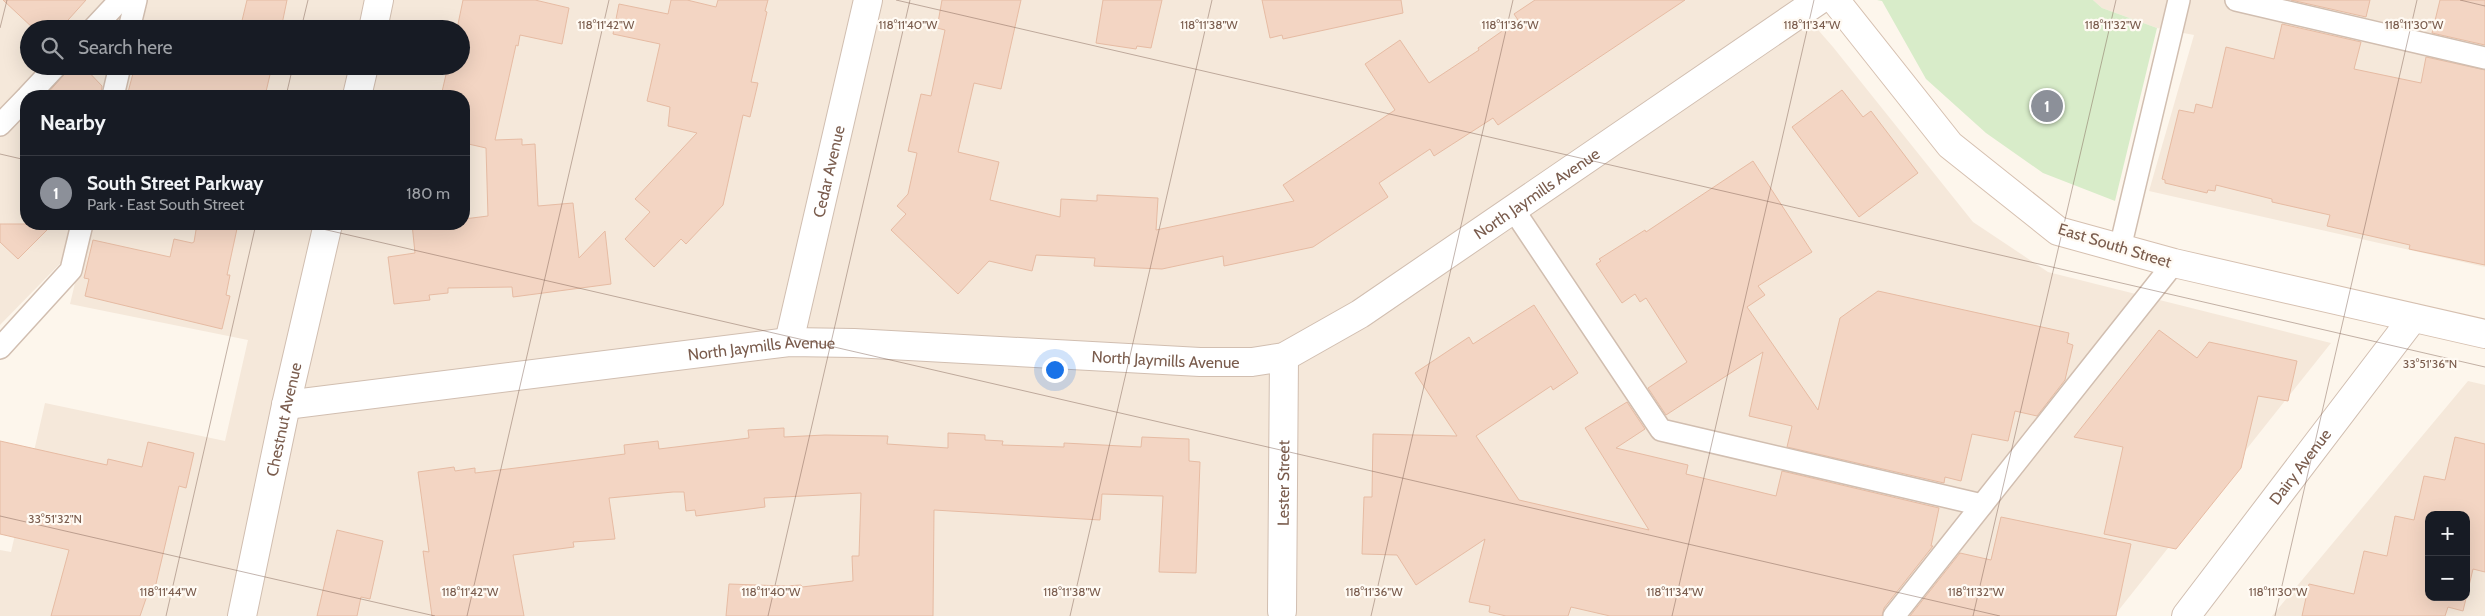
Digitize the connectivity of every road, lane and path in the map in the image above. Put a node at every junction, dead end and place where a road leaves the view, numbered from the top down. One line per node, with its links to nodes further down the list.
1 (120, 0): 9 (lane)
2 (136, 0): 10 (lane)
3 (380, 0): 11 (street)
4 (868, 0): 28 (street, Cedar Avenue)
5 (1819, 0): 21 (street, North Jaymills Avenue)
6 (1835, 0): 24 (street, East South Street)
7 (2179, 0): 24 (lane)
8 (2236, 0): 12 (lane)
9 (101, 20)
10 (131, 20)
11 (375, 20)
12 (2485, 58)
13 (48, 75): 16 (lane)
14 (118, 75): 17 (lane)
15 (362, 75): 18 (street)
16 (34, 90)
17 (114, 90)
18 (358, 90)
19 (20, 104): 20 (lane)
20 (0, 125)
21 (1513, 210): 30 (street, North Jaymills Avenue); 32 (lane)
22 (81, 230): 29 (lane)
23 (327, 230): 31 (street, Chestnut Avenue)
24 (2120, 248): 25 (street, East South Street)
25 (2174, 263): 26 (street, East South Street); 32 (lane)
26 (2413, 318): 27 (street, East South Street); 36 (street, Dairy Avenue)
27 (2485, 334)
28 (789, 342): 30 (street, North Jaymills Avenue); 31 (street, North Jaymills Avenue)
29 (0, 348)
30 (1284, 357): 33 (street, Lester Street)
31 (286, 405): 34 (street, Chestnut Avenue)
32 (1982, 505): 35 (lane)
33 (1285, 614)
34 (242, 616)
35 (1894, 616)
36 (2186, 616)

